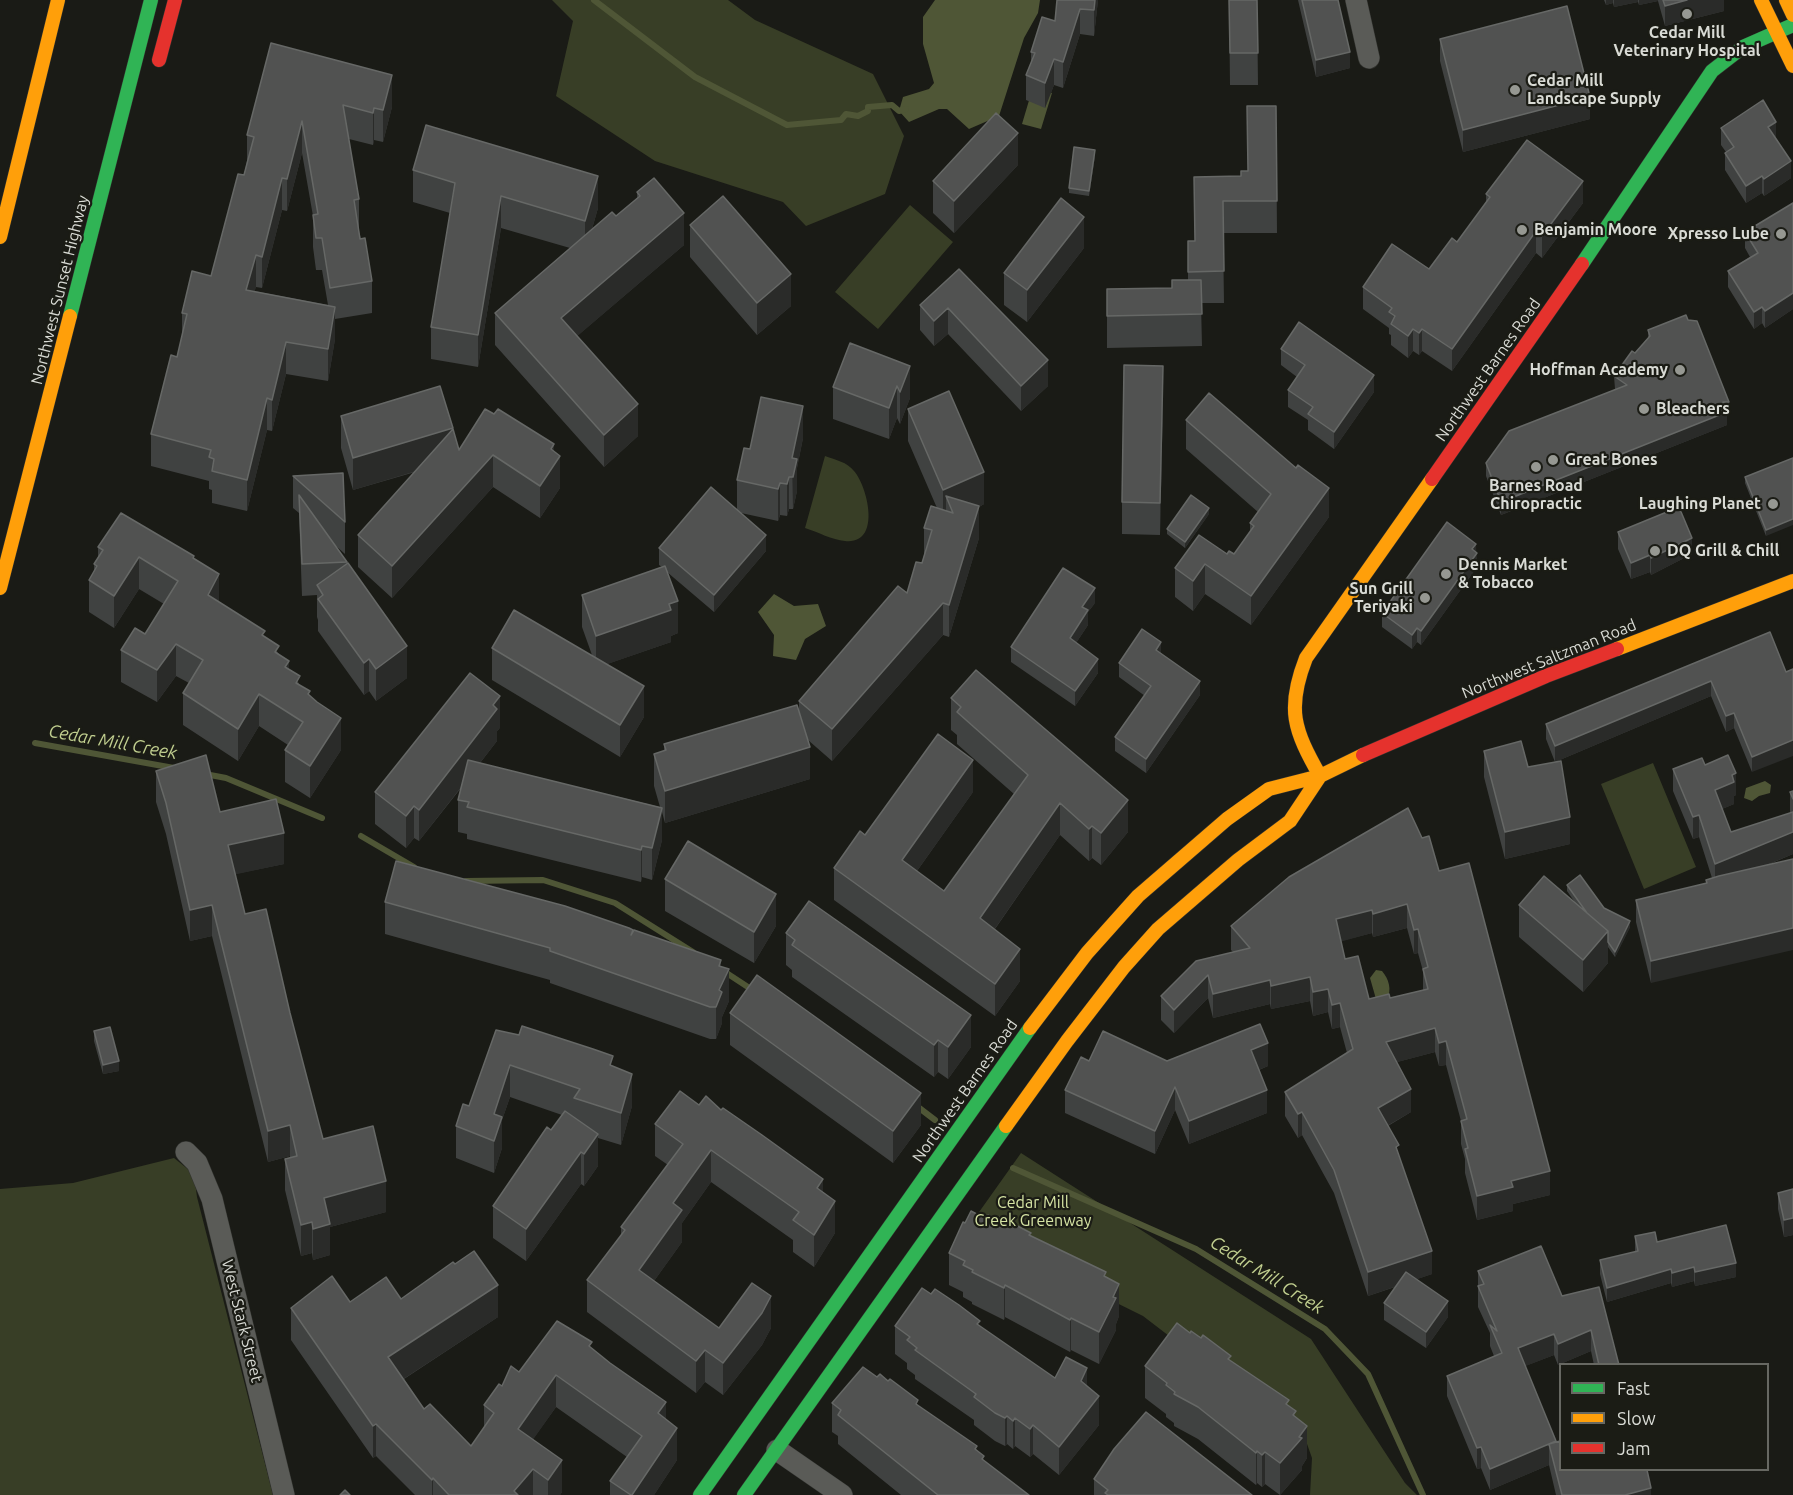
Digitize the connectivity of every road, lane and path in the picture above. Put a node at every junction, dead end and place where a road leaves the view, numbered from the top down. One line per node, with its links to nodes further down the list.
1 (45, 0): 11 (main road)
2 (58, 0): 11 (main road)
3 (151, 0): 16 (main road, Northwest Sunset Highway)
4 (175, 0): 14 (main road)
5 (1356, 0): 12 (street)
6 (1761, 0): 10 (main road)
7 (1786, 0): 8 (main road)
8 (1793, 15)
9 (1793, 25): 10 (main road, Northwest Barnes Road)
10 (1774, 31): 13 (main road); 20 (main road, Northwest Barnes Road)
11 (50, 34): 17 (main road)
12 (1369, 58)
13 (1793, 66)
14 (154, 77)
15 (127, 148): 16 (main road)
16 (107, 174): 19 (main road, Northwest Sunset Highway)
17 (0, 237)
18 (1793, 581): 20 (main road, Northwest Saltzman Road)
19 (0, 588)
20 (1320, 776): 22 (main road); 24 (main road, Northwest Barnes Road)
21 (186, 1152): 23 (street, West Stark Street)
22 (777, 1450): 25 (main road); 26 (street)
23 (284, 1495)
24 (700, 1495)
25 (744, 1495)
26 (842, 1495)

